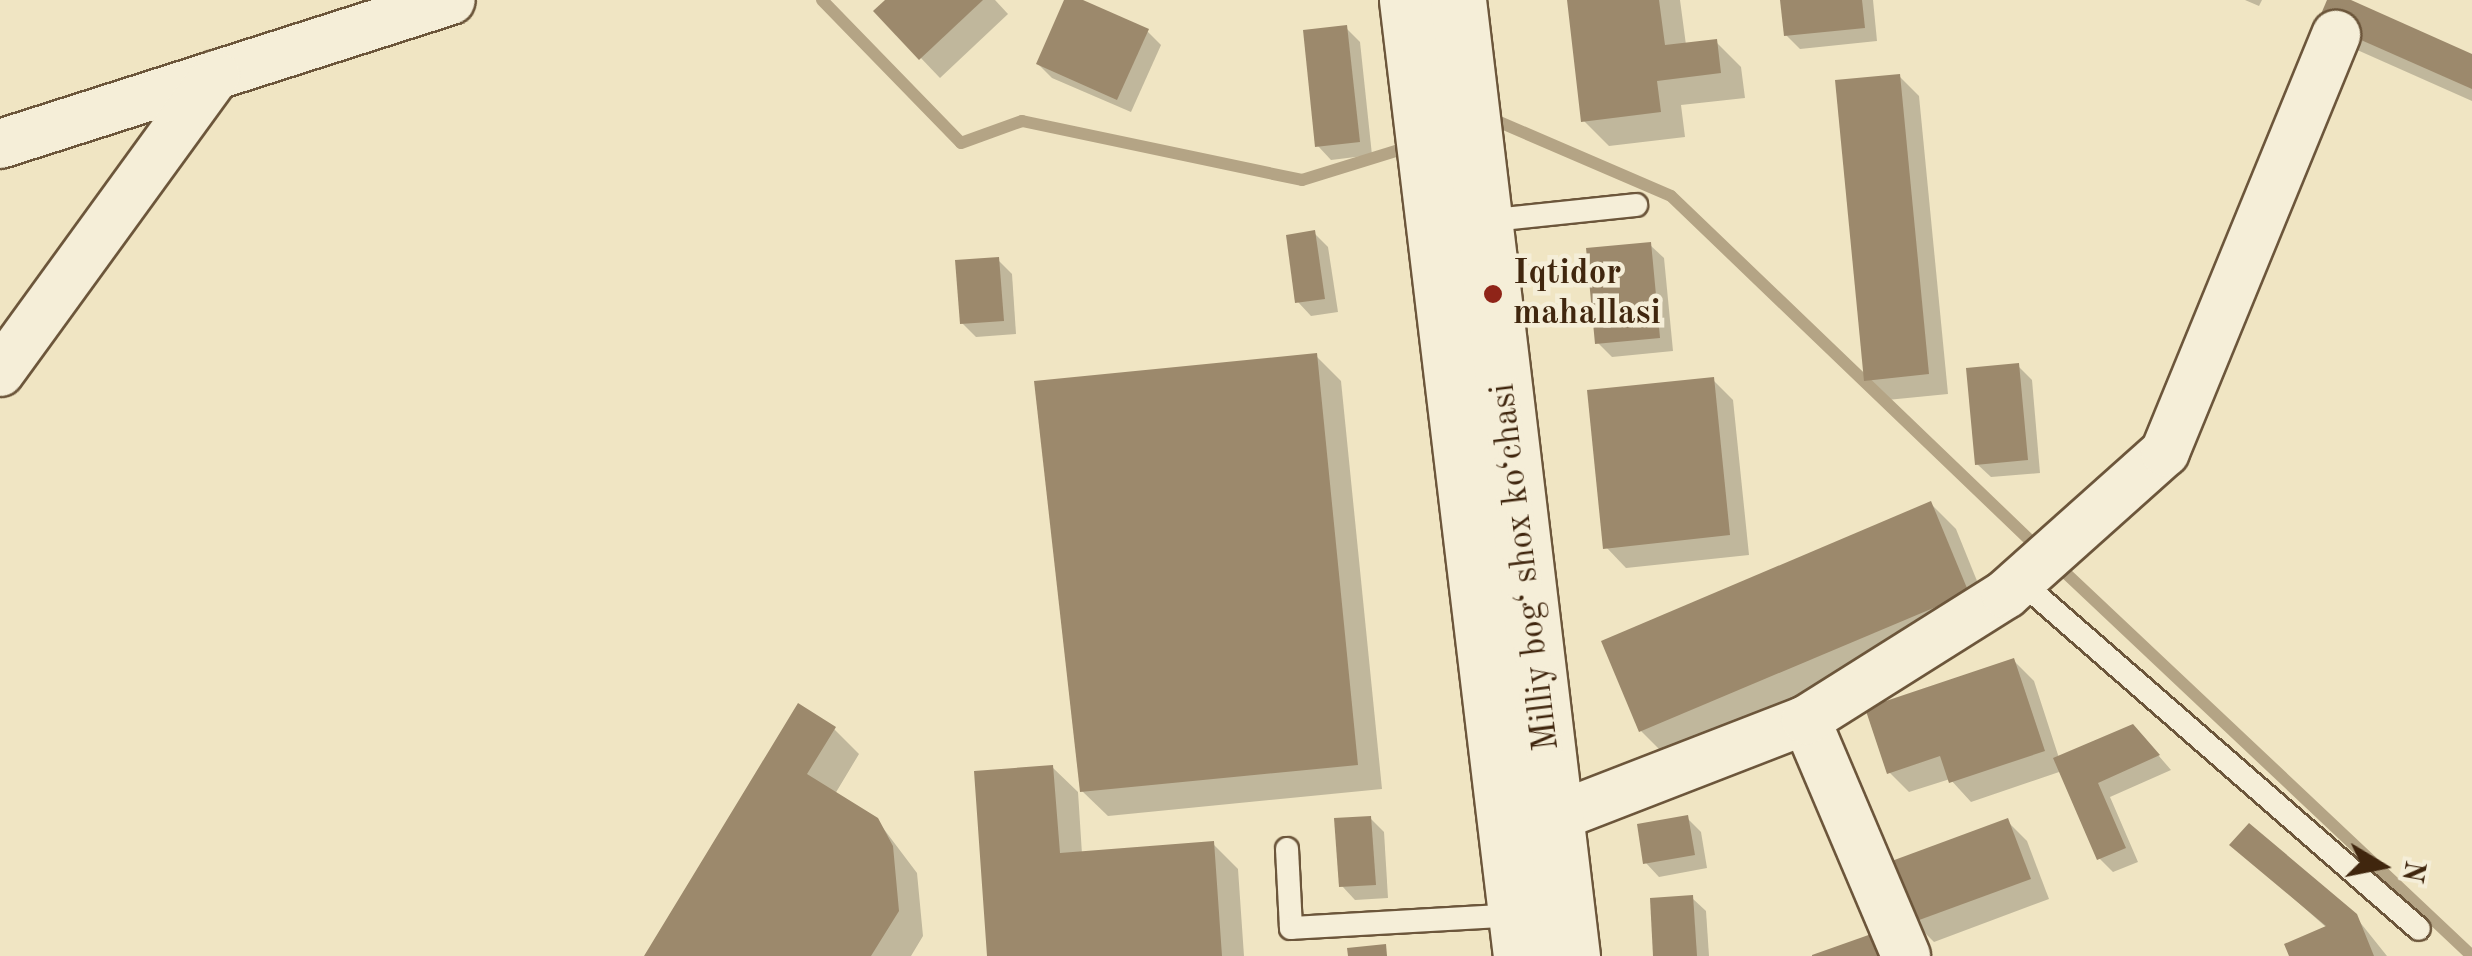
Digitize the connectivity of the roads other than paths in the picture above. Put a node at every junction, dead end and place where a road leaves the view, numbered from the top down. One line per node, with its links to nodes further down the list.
1 (451, 0): 5 (street)
2 (1407, 0): 6 (main road, Milliy bog‘ shox ko‘chasi)
3 (1458, 0): 6 (main road, Milliy bog‘ shox ko‘chasi)
4 (2336, 36): 11 (street)
5 (216, 75): 7 (street); 10 (street)
6 (1445, 100): 8 (main road, Milliy bog‘ shox ko‘chasi)
7 (0, 144)
8 (1465, 196): 9 (lane); 13 (main road, Milliy bog‘ shox ko‘chasi); 16 (main road, Milliy bog‘ shox ko‘chasi)
9 (1636, 206)
10 (0, 372)
11 (2038, 564): 12 (street); 15 (lane)
12 (1806, 720): 13 (street); 18 (street)
13 (1556, 817): 17 (main road, Milliy bog‘ shox ko‘chasi)
14 (1286, 849): 16 (lane)
15 (2419, 929)
16 (1519, 935)
17 (1572, 956)
18 (1906, 956)

